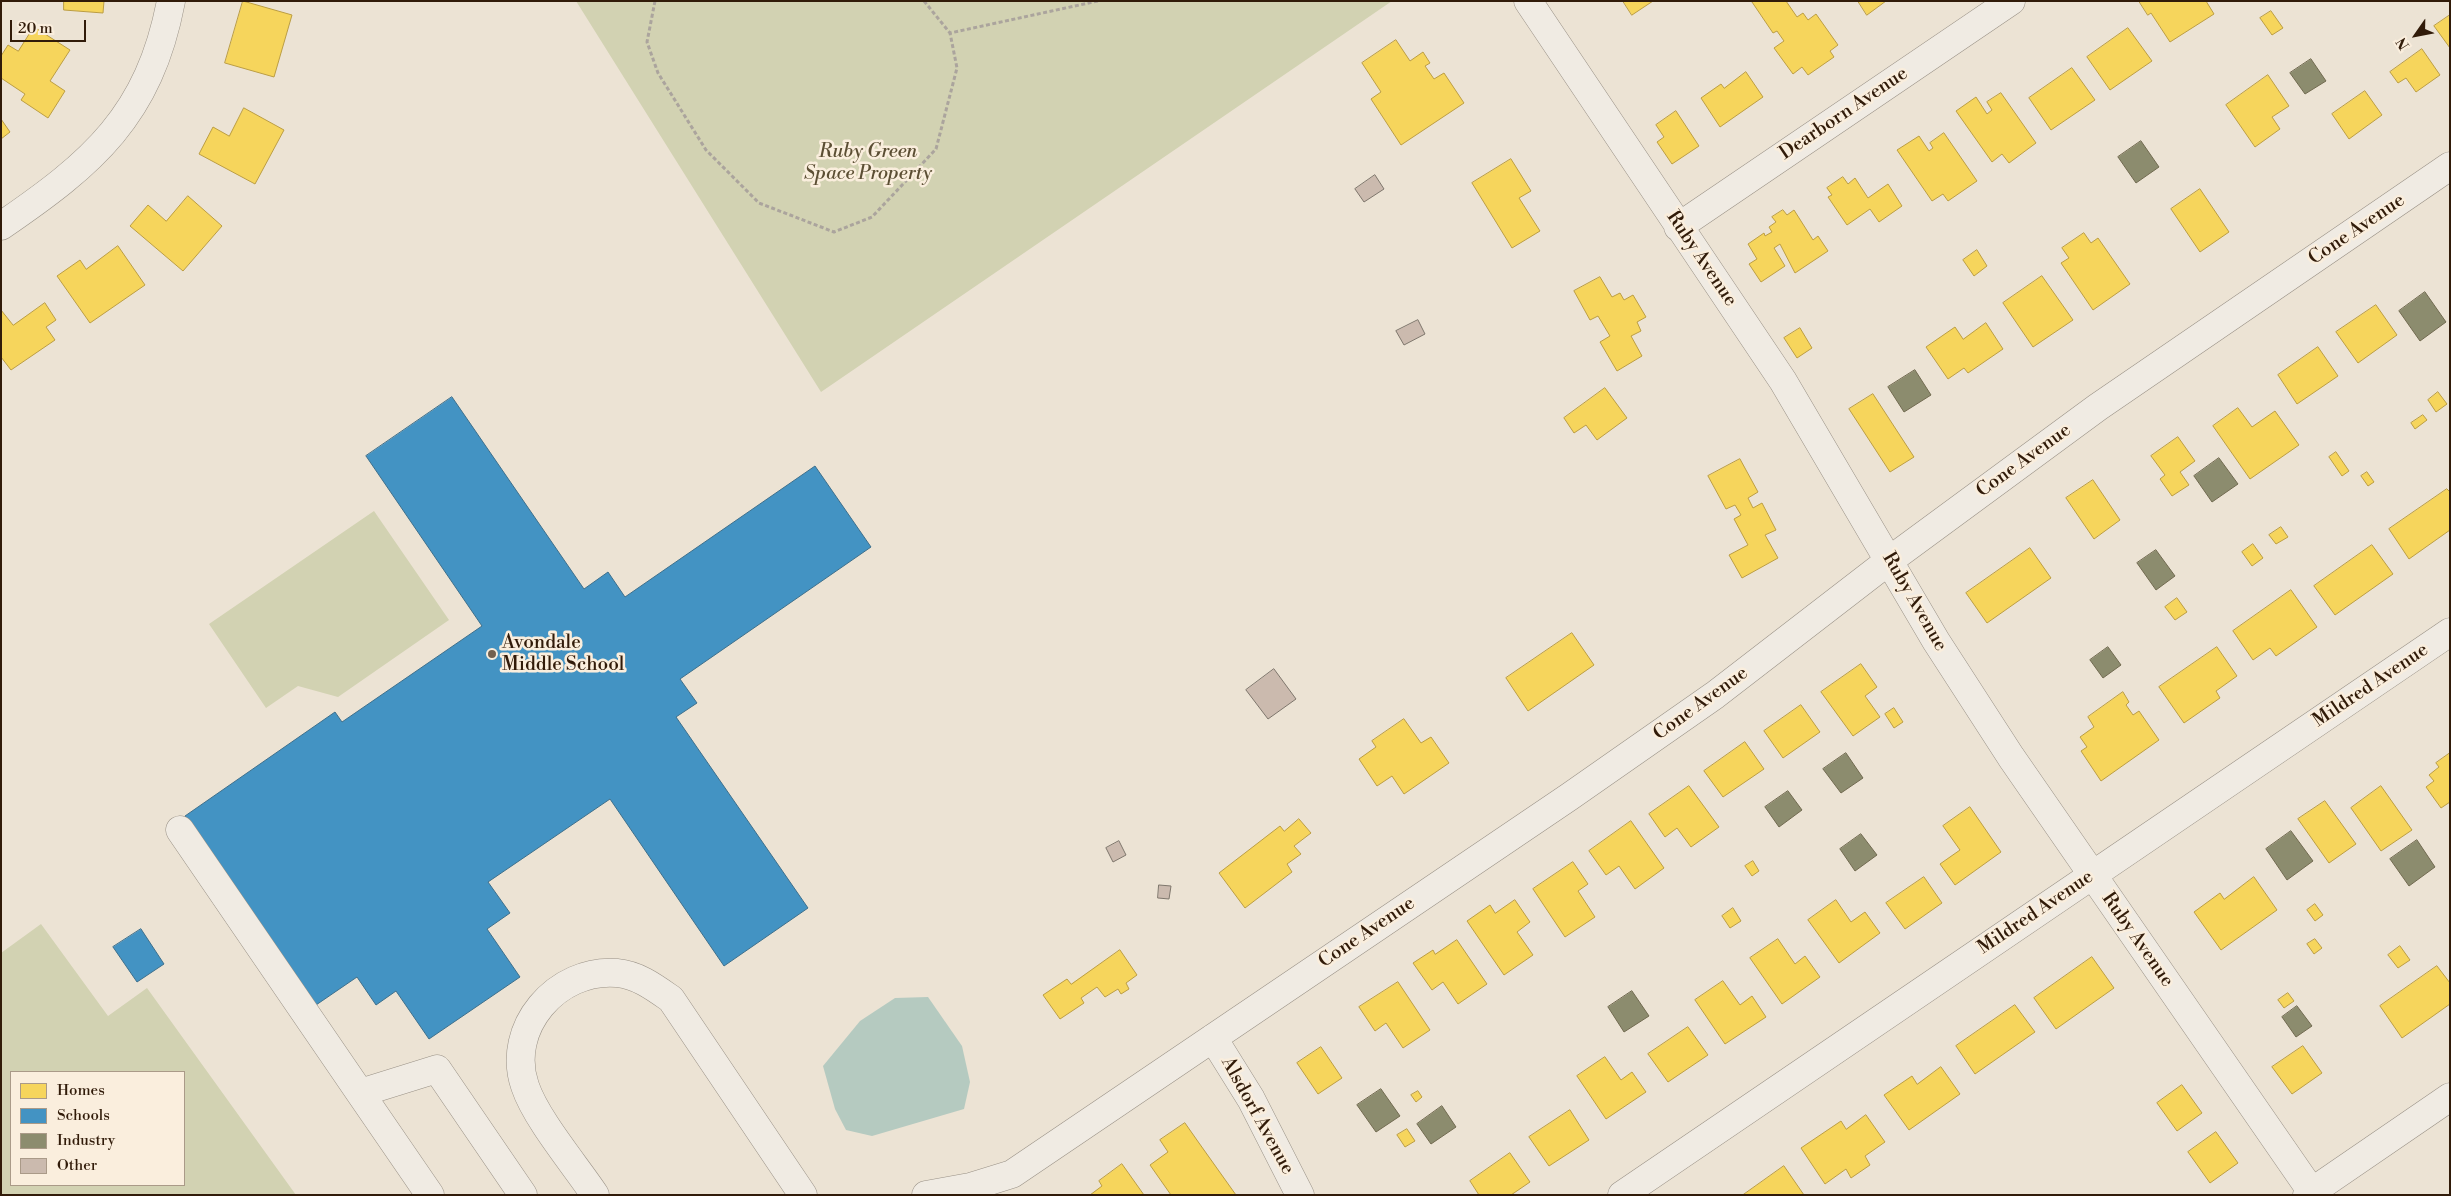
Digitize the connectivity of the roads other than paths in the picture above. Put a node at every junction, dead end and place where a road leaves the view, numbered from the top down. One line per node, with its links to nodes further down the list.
1 (171, 1): 5 (street)
2 (1528, 1): 6 (street, Ruby Avenue)
3 (2010, 1): 6 (street, Dearborn Avenue)
4 (2450, 166): 7 (street, Cone Avenue)
5 (1, 226)
6 (1678, 226): 7 (street, Ruby Avenue)
7 (1890, 560): 10 (street, Ruby Avenue); 11 (street, Cone Avenue)
8 (2450, 632): 10 (street, Mildred Avenue)
9 (180, 830): 12 (street)
10 (2092, 875): 14 (street, Ruby Avenue); 21 (street, Mildred Avenue)
11 (1213, 1038): 19 (street, Cone Avenue); 20 (street, Alsdorf Avenue)
12 (360, 1093): 15 (street); 16 (street)
13 (2450, 1097): 14 (street)
14 (2311, 1194)
15 (430, 1195)
16 (523, 1195)
17 (596, 1195): 18 (street)
18 (804, 1195)
19 (926, 1195)
20 (1300, 1195)
21 (1622, 1195)

